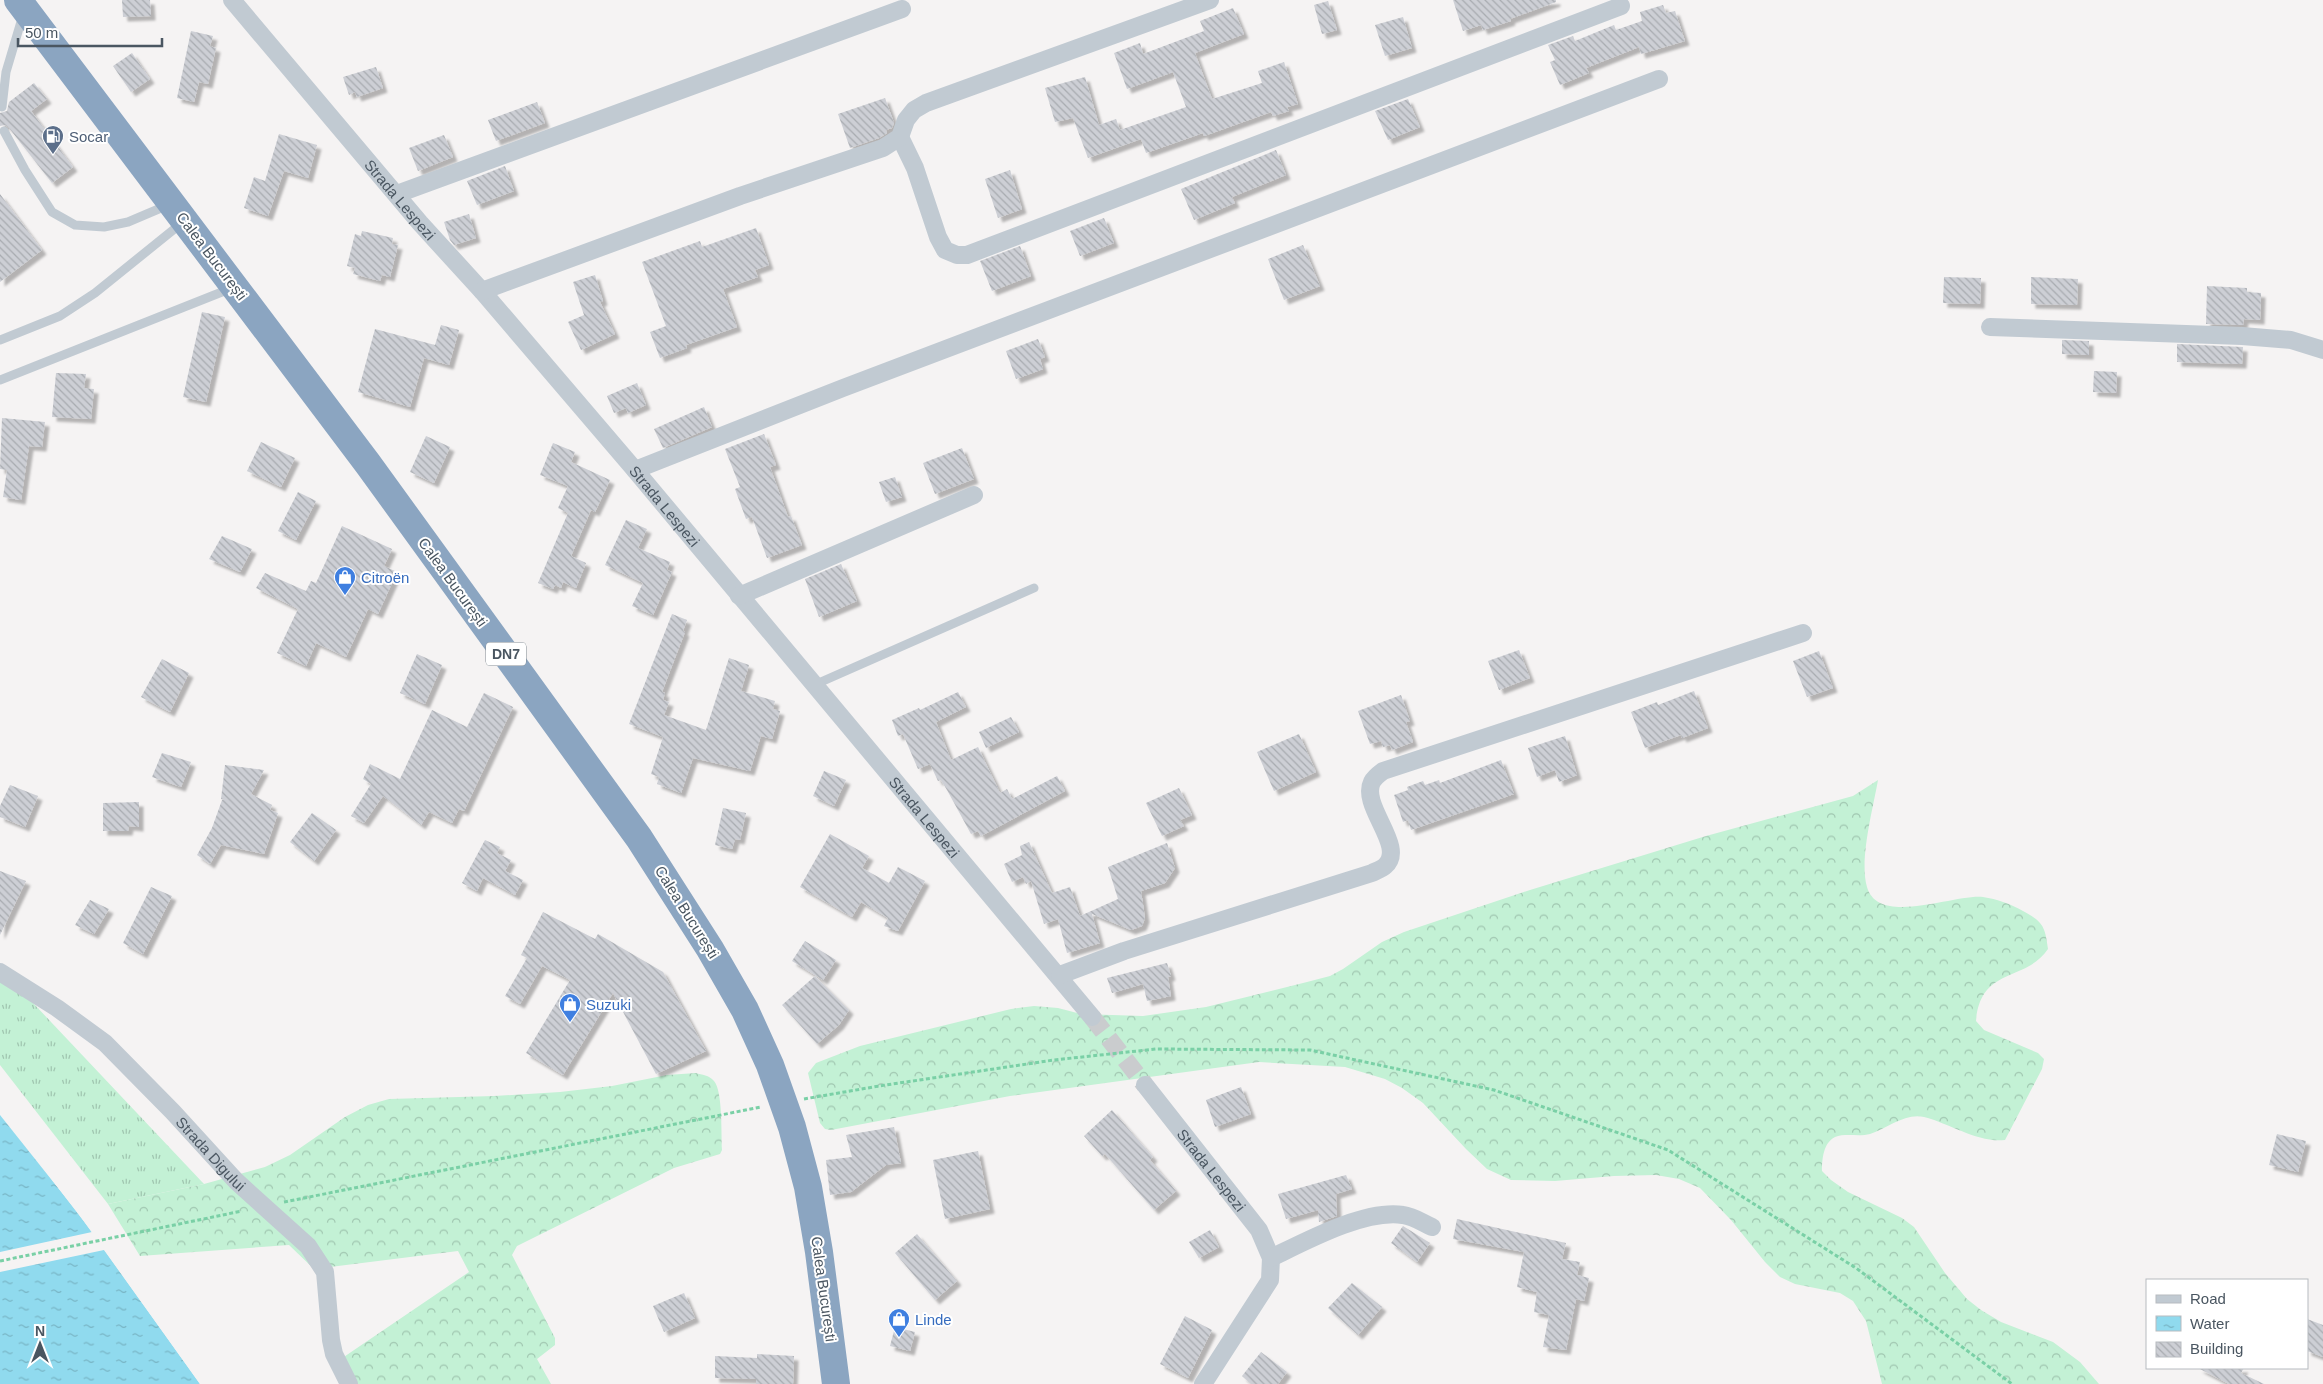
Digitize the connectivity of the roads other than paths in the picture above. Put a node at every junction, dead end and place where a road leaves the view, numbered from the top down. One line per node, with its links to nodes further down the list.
1 (232, 0): 10 (street, Strada Lespezi)
2 (1210, 0): 9 (street)
3 (21, 4): 7 (lane); 11 (highway, Calea București / DN7)
4 (1621, 6): 9 (street)
5 (902, 9): 10 (street)
6 (1659, 79): 18 (street)
7 (2, 107)
8 (4, 131): 11 (lane)
9 (900, 137): 13 (street)
10 (397, 194): 13 (street, Strada Lespezi)
11 (179, 211): 12 (highway, Calea București / DN7); 15 (lane)
12 (236, 287): 17 (lane); 31 (highway, Calea București / DN7)
13 (482, 291): 18 (street, Strada Lespezi)
14 (1990, 327): 16 (street)
15 (0, 340)
16 (2323, 350)
17 (0, 380)
18 (635, 470): 21 (street, Strada Lespezi)
19 (974, 495): 21 (street)
20 (1034, 588): 23 (lane)
21 (739, 596): 23 (street, Strada Lespezi)
22 (1802, 633): 25 (street)
23 (814, 685): 25 (street, Strada Lespezi)
24 (0, 972): 30 (street, Strada Digului)
25 (1060, 975): 26 (street, Strada Lespezi)
26 (1092, 1017)
27 (1145, 1085): 29 (street, Strada Lespezi)
28 (1432, 1227): 29 (street)
29 (1271, 1258): 32 (street)
30 (349, 1384)
31 (836, 1384)
32 (1203, 1384)

